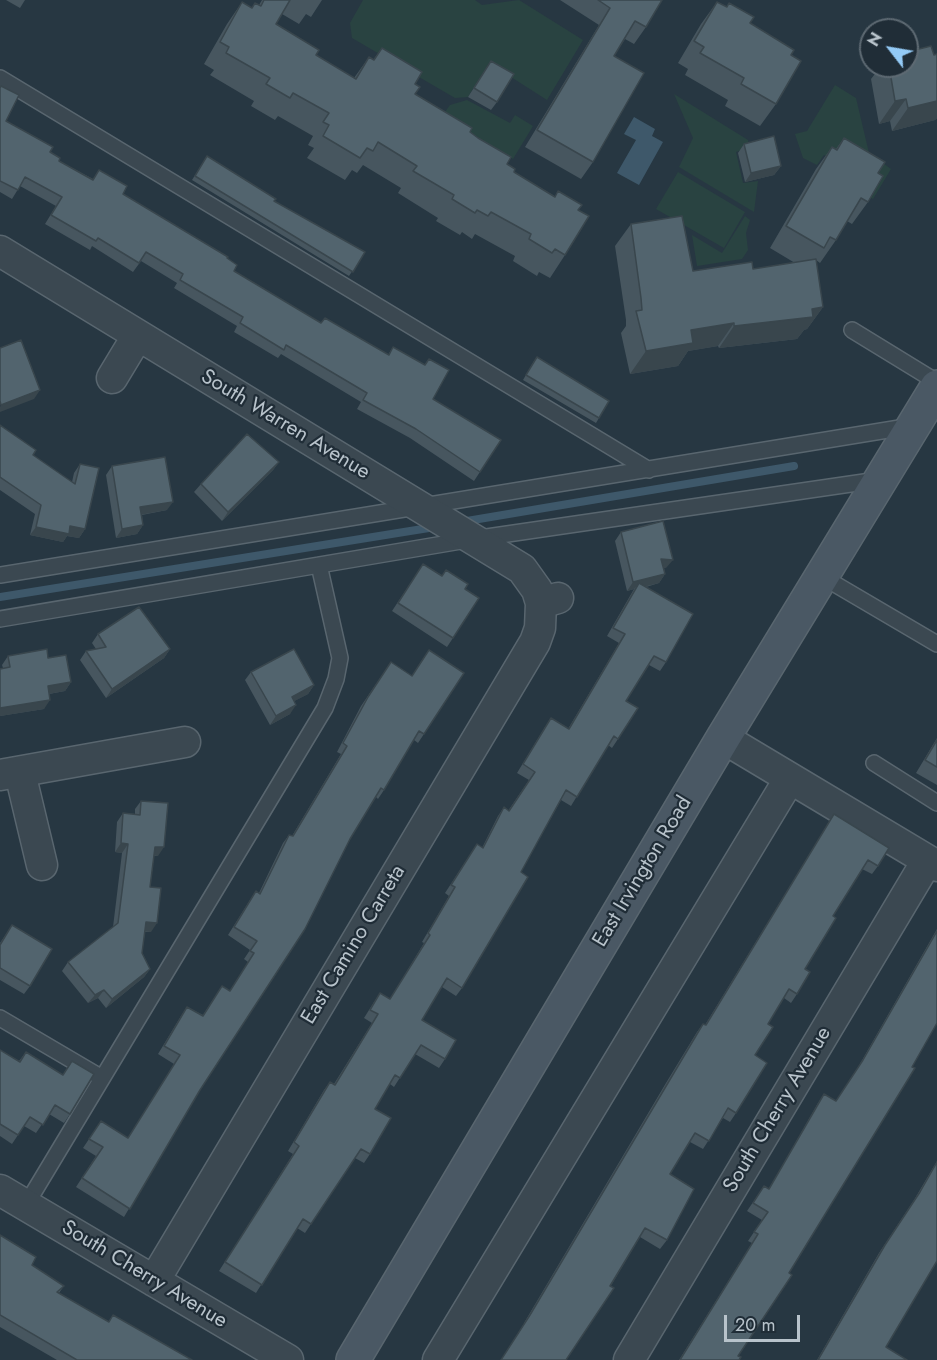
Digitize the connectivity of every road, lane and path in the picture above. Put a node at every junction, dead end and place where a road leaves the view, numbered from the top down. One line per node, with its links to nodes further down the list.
1 (0, 78): 8 (lane)
2 (0, 251): 4 (street, South Warren Avenue)
3 (852, 330): 6 (lane)
4 (138, 335): 5 (street); 10 (street, South Warren Avenue)
5 (112, 378)
6 (937, 385): 7 (main road, East Irvington Road)
7 (915, 425): 8 (lane); 9 (main road, East Irvington Road)
8 (649, 470): 10 (lane)
9 (881, 480): 11 (lane); 14 (main road, East Irvington Road)
10 (421, 508): 11 (street, South Warren Avenue); 13 (lane)
11 (473, 539): 12 (lane); 15 (street, South Warren Avenue)
12 (319, 565): 16 (lane); 27 (lane)
13 (0, 575)
14 (823, 577): 17 (lane); 18 (main road, East Irvington Road)
15 (549, 601): 30 (street, East Camino Carreta)
16 (0, 619)
17 (937, 644)
18 (723, 738): 22 (street); 32 (main road, East Irvington Road)
19 (185, 742): 21 (street)
20 (874, 763): 23 (lane)
21 (10, 774): 25 (street)
22 (790, 778): 24 (street); 33 (street)
23 (937, 803)
24 (932, 863): 34 (street, South Cherry Avenue)
25 (42, 865)
26 (0, 1018): 27 (lane)
27 (102, 1078): 29 (lane)
28 (0, 1190): 29 (street, South Cherry Avenue)
29 (26, 1205): 30 (street, South Cherry Avenue)
30 (154, 1281): 31 (street, South Cherry Avenue)
31 (288, 1360)
32 (353, 1360)
33 (438, 1360)
34 (628, 1360)

